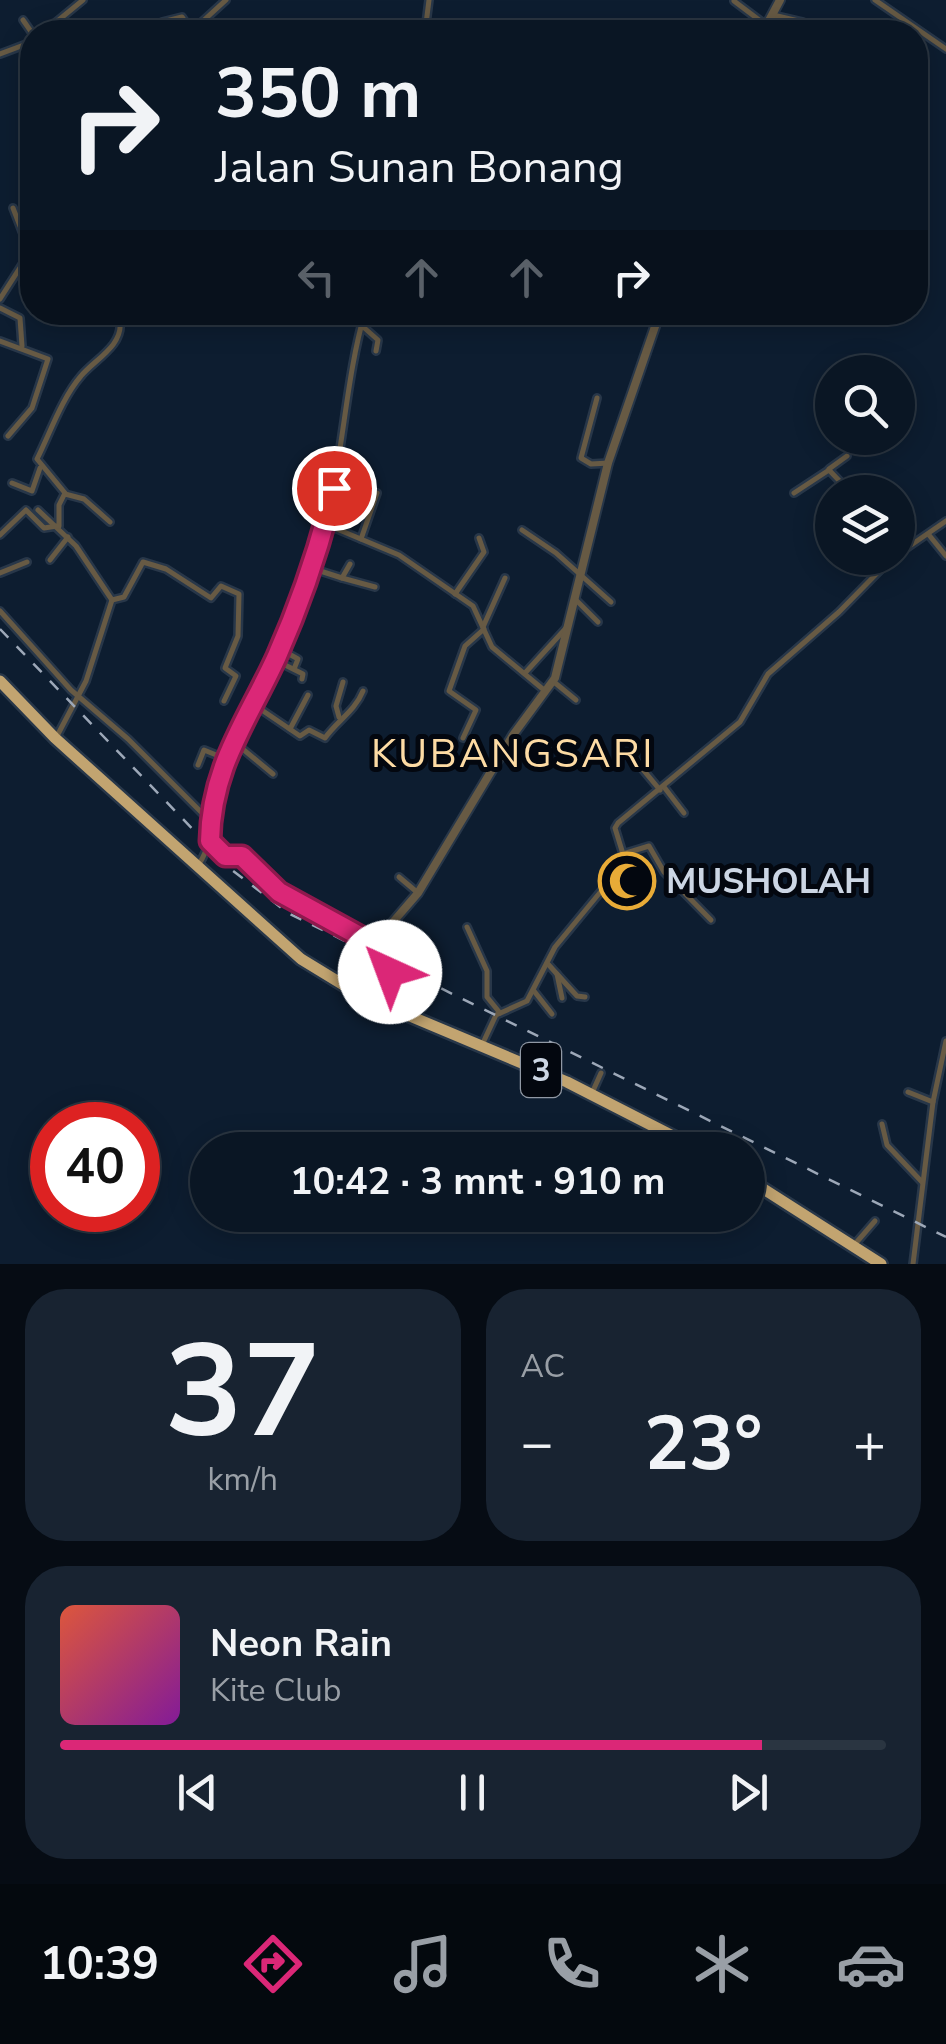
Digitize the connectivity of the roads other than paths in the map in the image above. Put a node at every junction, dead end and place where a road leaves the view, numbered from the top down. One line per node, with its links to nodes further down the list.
1 (82, 0): 7 (street)
2 (226, 0): 8 (street)
3 (780, 0): 6 (street)
4 (874, 0): 12 (street)
5 (734, 1): 9 (street)
6 (771, 14): 10 (street); 11 (street)
7 (58, 20)
8 (205, 20)
9 (755, 20)
10 (769, 20)
11 (795, 20)
12 (904, 20)
13 (13, 208): 14 (street)
14 (20, 226)
15 (20, 269): 16 (street)
16 (0, 299)
17 (20, 325): 22 (street)
18 (121, 325): 28 (street)
19 (361, 325): 23 (street); 38 (street)
20 (656, 325): 27 (street)
21 (0, 340): 22 (street)
22 (22, 346): 25 (street)
23 (376, 350)
24 (598, 398): 27 (street)
25 (8, 436)
26 (847, 456): 29 (street)
27 (609, 462): 54 (street)
28 (40, 468): 31 (street); 34 (street)
29 (829, 470): 30 (street); 33 (street)
30 (834, 475)
31 (12, 482)
32 (377, 493): 45 (street)
33 (794, 493)
34 (65, 494): 37 (street); 39 (street)
35 (38, 510): 39 (street)
36 (946, 521): 41 (street)
37 (110, 522)
38 (325, 524): 45 (street); 51 (street)
39 (58, 526): 42 (street); 43 (street)
40 (522, 530): 54 (street)
41 (928, 534): 46 (street); 47 (street)
42 (0, 535)
43 (68, 537): 48 (street); 59 (street)
44 (479, 538): 58 (street)
45 (360, 539): 58 (street)
46 (915, 543)
47 (946, 556)
48 (50, 560)
49 (27, 562): 52 (street)
50 (350, 564): 55 (street)
51 (311, 568): 55 (street); 66 (street)
52 (0, 573)
53 (871, 575): 90 (street)
54 (582, 576): 60 (street); 61 (street)
55 (342, 578): 57 (street)
56 (505, 578): 65 (street)
57 (375, 587)
58 (455, 594): 65 (street)
59 (112, 600): 77 (street); 78 (street)
60 (575, 600): 63 (street); 64 (street)
61 (611, 602)
62 (0, 611): 77 (street)
63 (598, 622)
64 (570, 625): 69 (street); 73 (street)
65 (484, 628): 69 (street); 84 (street)
66 (280, 649): 67 (street); 68 (street)
67 (276, 660): 68 (street); 80 (street)
68 (294, 669): 70 (street)
69 (525, 672): 75 (street)
70 (302, 679)
71 (0, 681): 83 (highway, 3)
72 (343, 682): 81 (street)
73 (554, 682): 75 (street); 79 (street)
74 (363, 691): 81 (street)
75 (546, 692): 97 (street)
76 (308, 695): 82 (street)
77 (79, 698): 83 (street); 92 (street)
78 (224, 700)
79 (576, 700)
80 (250, 702): 82 (street); 85 (street)
81 (339, 717): 82 (street)
82 (290, 729)
83 (55, 738): 95 (highway, 3)
84 (463, 738)
85 (233, 741): 86 (street); 89 (street)
86 (226, 758): 88 (street); 92 (street)
87 (635, 760): 90 (street)
88 (198, 764)
89 (273, 774)
90 (662, 788): 91 (street); 94 (street)
91 (684, 814)
92 (210, 821): 93 (street)
93 (210, 841): 95 (street); 100 (street)
94 (623, 854): 98 (street); 101 (street)
95 (197, 867): 106 (highway, 3)
96 (399, 877): 97 (street)
97 (418, 893): 100 (street)
98 (711, 920)
99 (467, 927): 107 (street)
100 (374, 944): 106 (street)
101 (547, 963): 102 (street); 103 (street)
102 (557, 974): 104 (street); 105 (street)
103 (534, 991): 107 (street); 108 (street)
104 (584, 997)
105 (562, 998)
106 (376, 1002): 110 (highway, 3)
107 (500, 1013): 110 (street)
108 (552, 1014)
109 (946, 1041): 114 (street)
110 (482, 1045): 113 (highway, 3)
111 (601, 1073): 113 (street)
112 (908, 1092): 114 (street)
113 (592, 1093): 116 (highway, 3)
114 (933, 1102): 117 (street)
115 (882, 1124): 117 (street)
116 (666, 1132)
117 (922, 1182): 122 (street)
118 (765, 1190): 120 (highway)
119 (875, 1221): 120 (street)
120 (853, 1246): 121 (highway)
121 (881, 1264)
122 (913, 1264)

